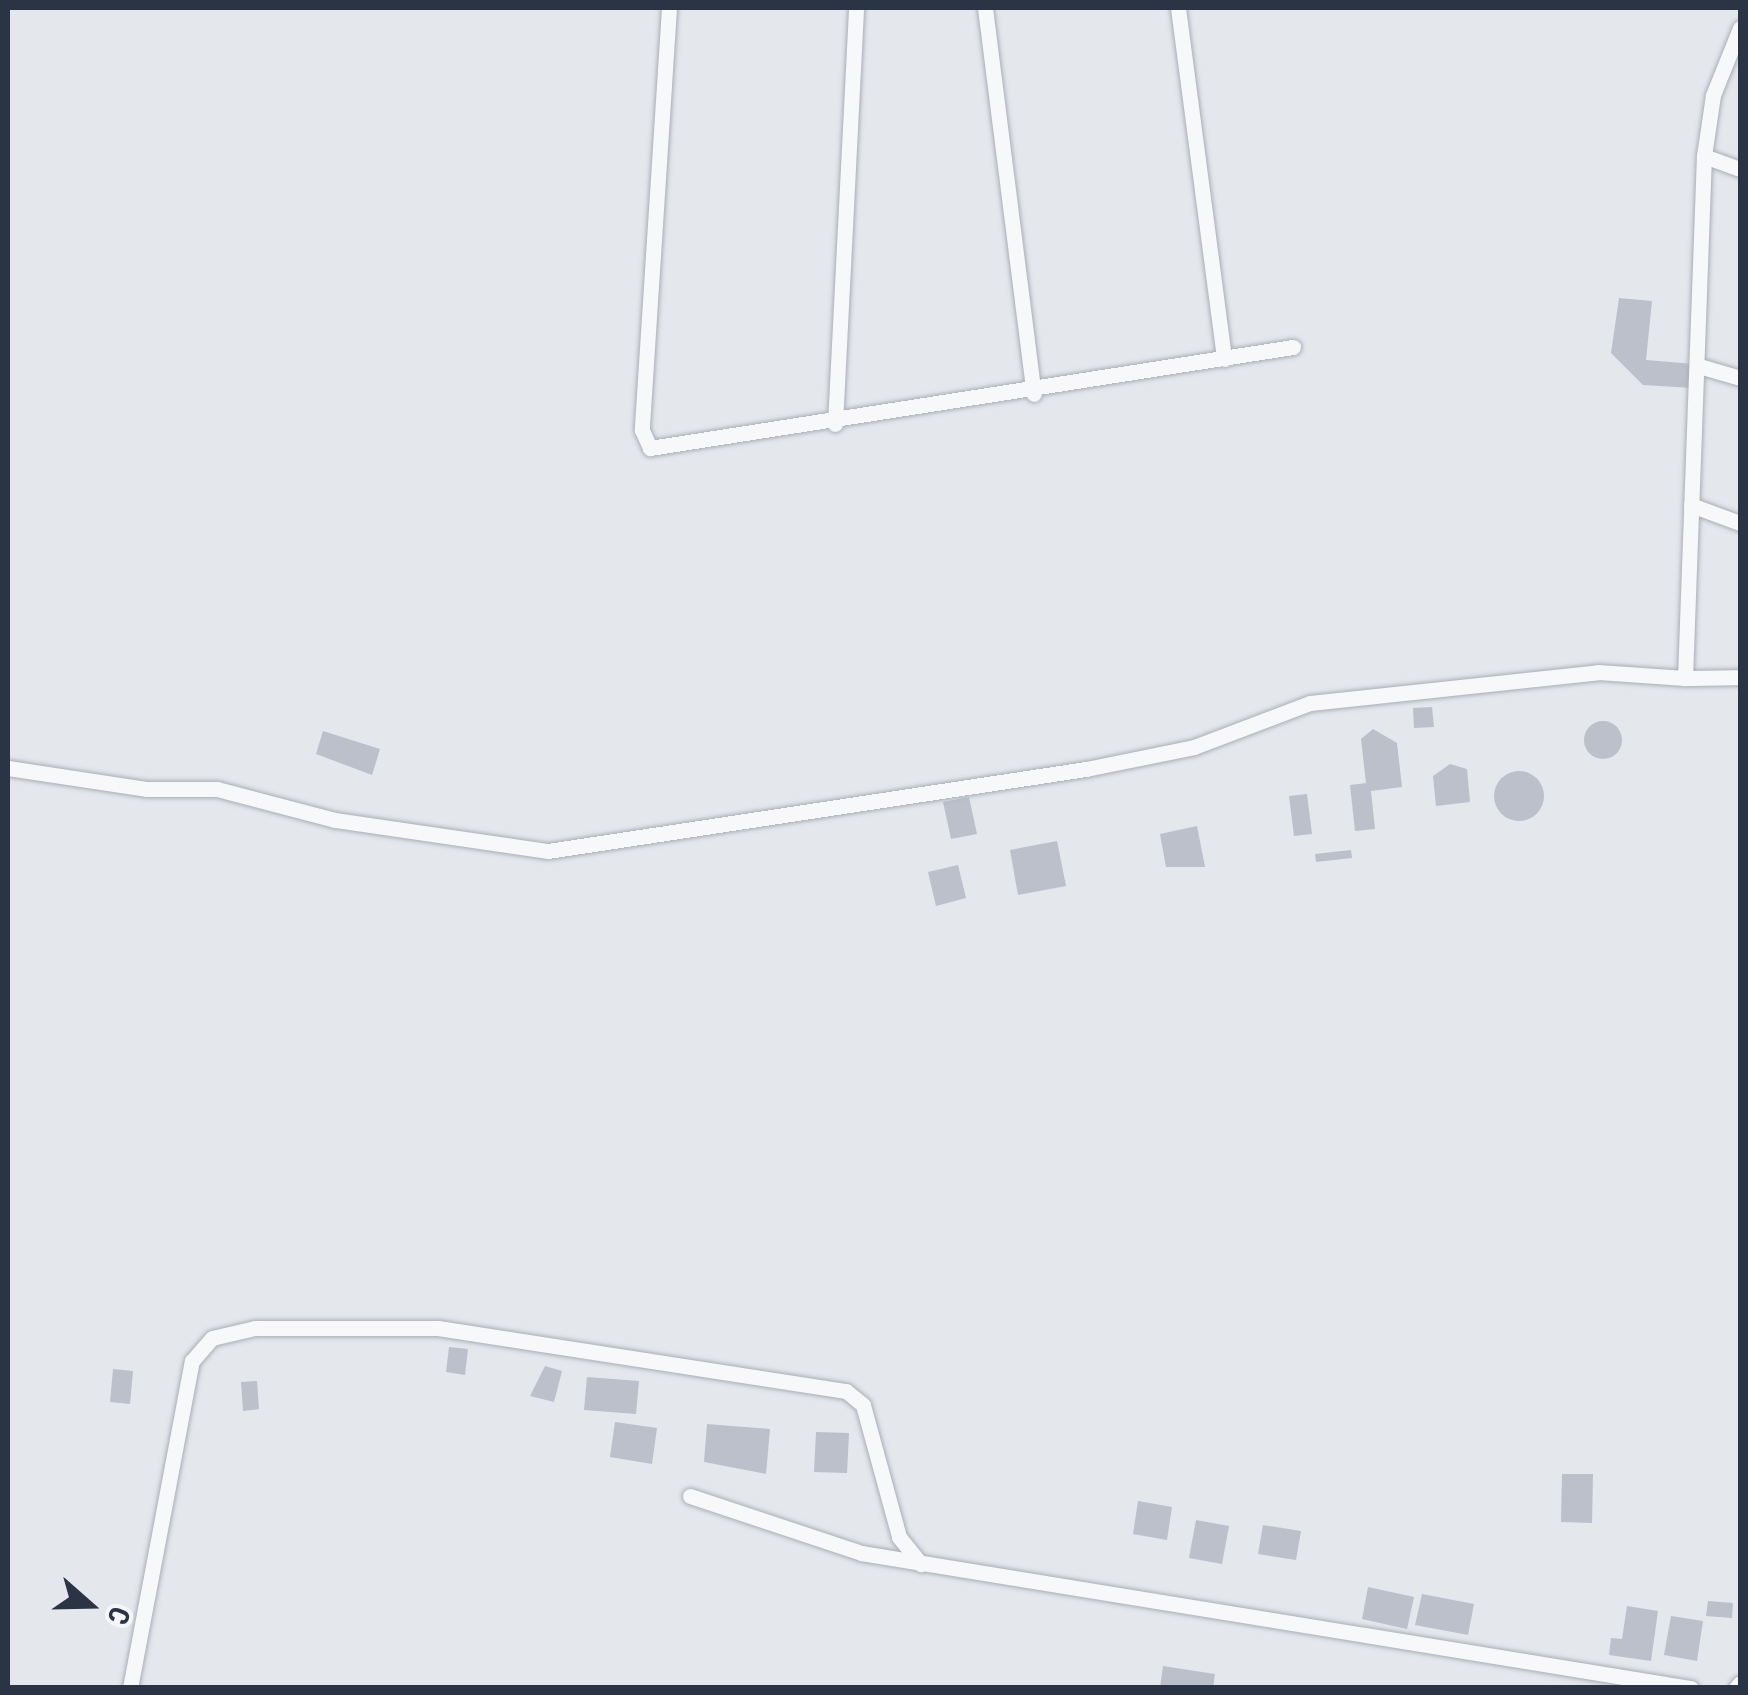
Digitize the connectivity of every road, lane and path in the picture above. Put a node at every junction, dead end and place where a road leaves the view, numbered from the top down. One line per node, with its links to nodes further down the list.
1 (669, 8): 13 (street)
2 (856, 8): 13 (street)
3 (985, 8): 12 (street)
4 (1178, 8): 9 (street)
5 (1740, 28): 6 (street)
6 (1704, 156): 7 (street); 10 (street)
7 (1740, 168)
8 (1294, 346): 9 (street)
9 (1224, 359): 12 (street)
10 (1699, 366): 11 (street); 14 (street)
11 (1740, 378)
12 (1034, 394): 13 (street)
13 (836, 424)
14 (1691, 506): 15 (street); 17 (street)
15 (1740, 523)
16 (1740, 677): 17 (street)
17 (1684, 678): 18 (street)
18 (8, 768)
19 (690, 1496): 20 (street)
20 (921, 1564): 21 (street); 22 (street)
21 (130, 1688)
22 (1691, 1688)

